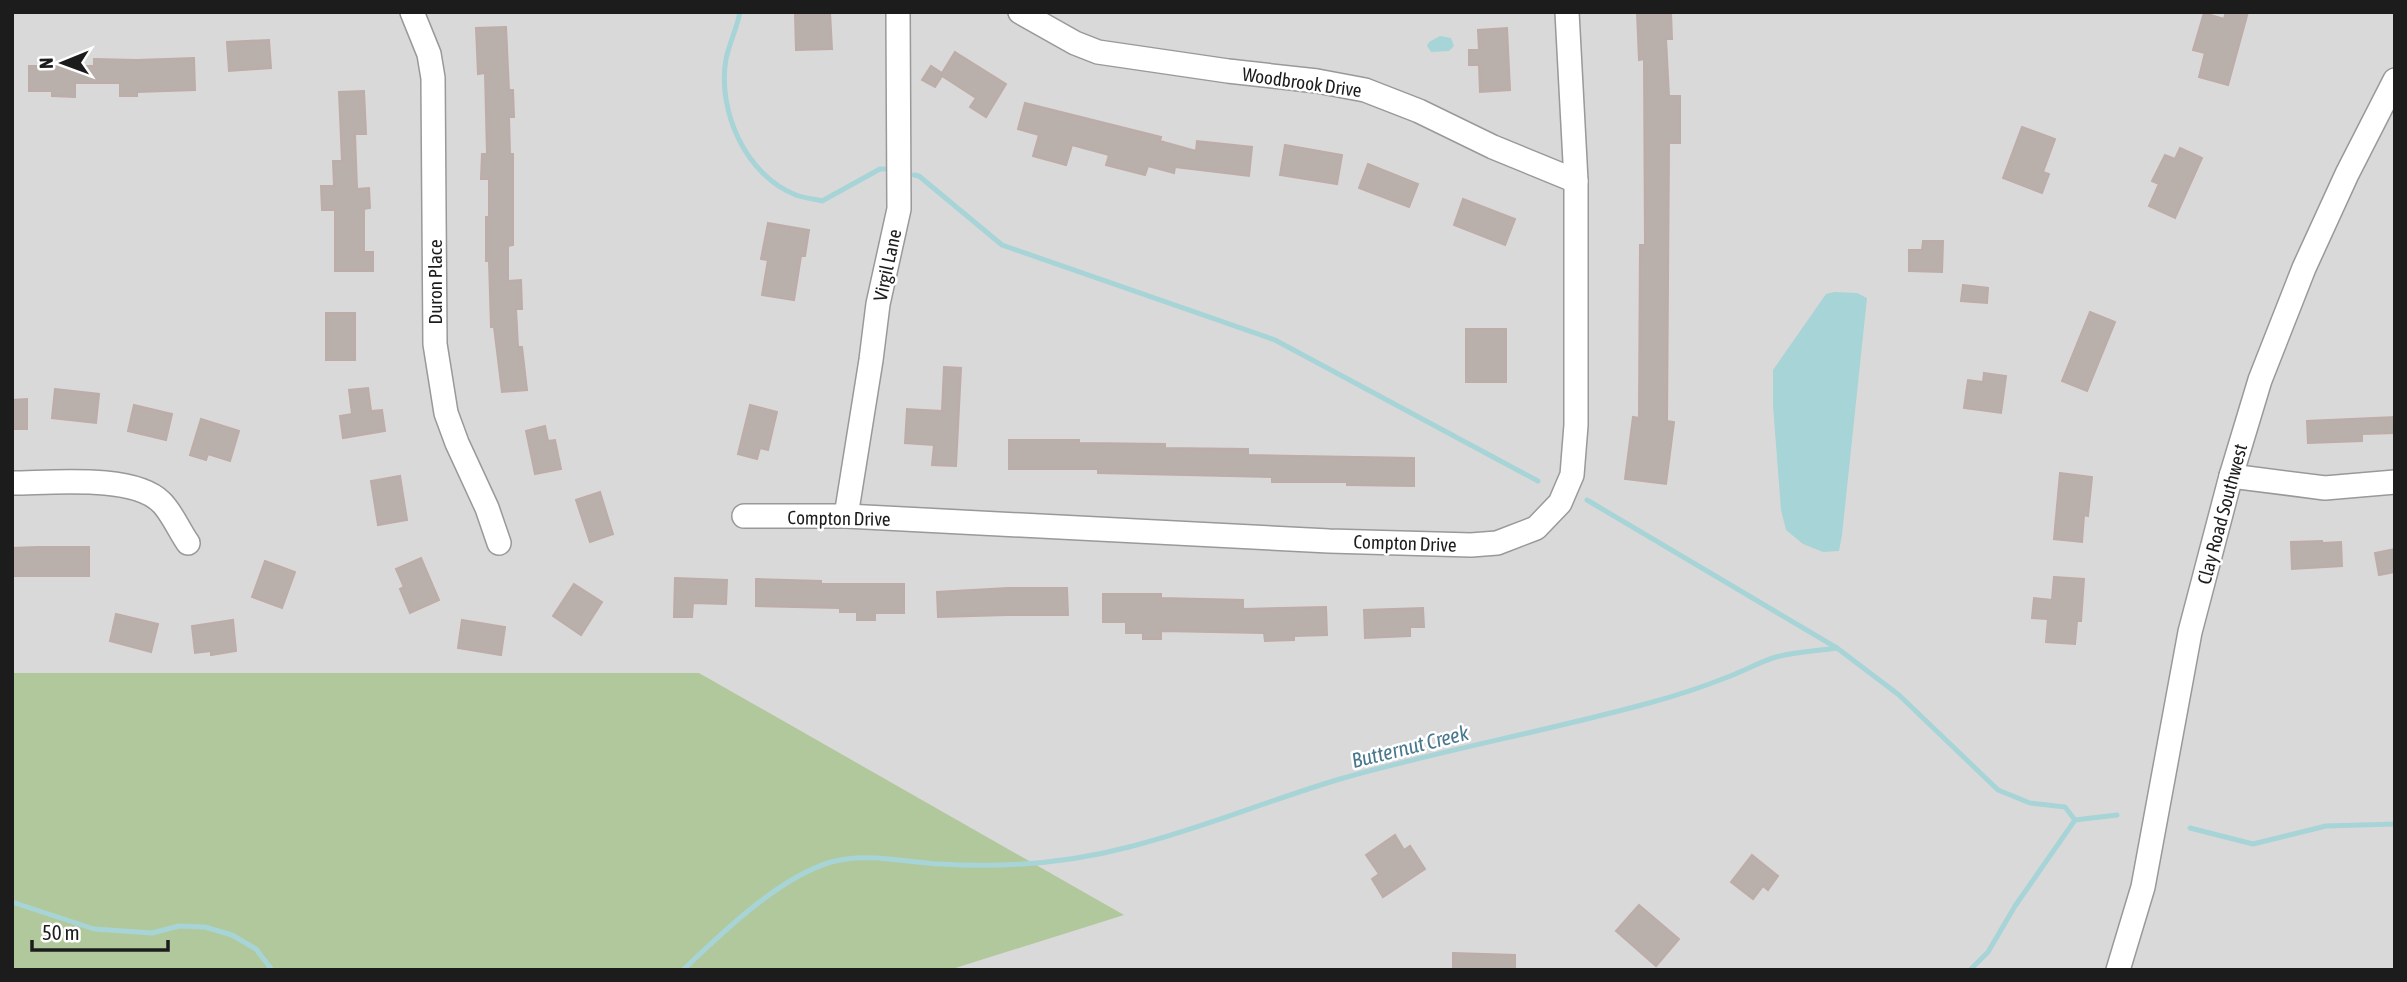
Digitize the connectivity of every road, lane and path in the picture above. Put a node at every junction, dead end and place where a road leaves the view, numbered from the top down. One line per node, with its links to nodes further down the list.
1 (412, 12): 12 (street, Duron Place)
2 (898, 12): 11 (street, Virgil Lane)
3 (1020, 12): 6 (street, Woodbrook Drive)
4 (1567, 12): 6 (street, Compton Drive)
5 (2395, 80): 7 (street, Clay Road Southwest)
6 (1576, 181): 11 (street, Compton Drive)
7 (2231, 476): 8 (street); 14 (street, Clay Road Southwest)
8 (2395, 482)
9 (12, 483): 13 (street)
10 (744, 516): 11 (street, Compton Drive)
11 (846, 516)
12 (499, 543)
13 (187, 544)
14 (2118, 970)

